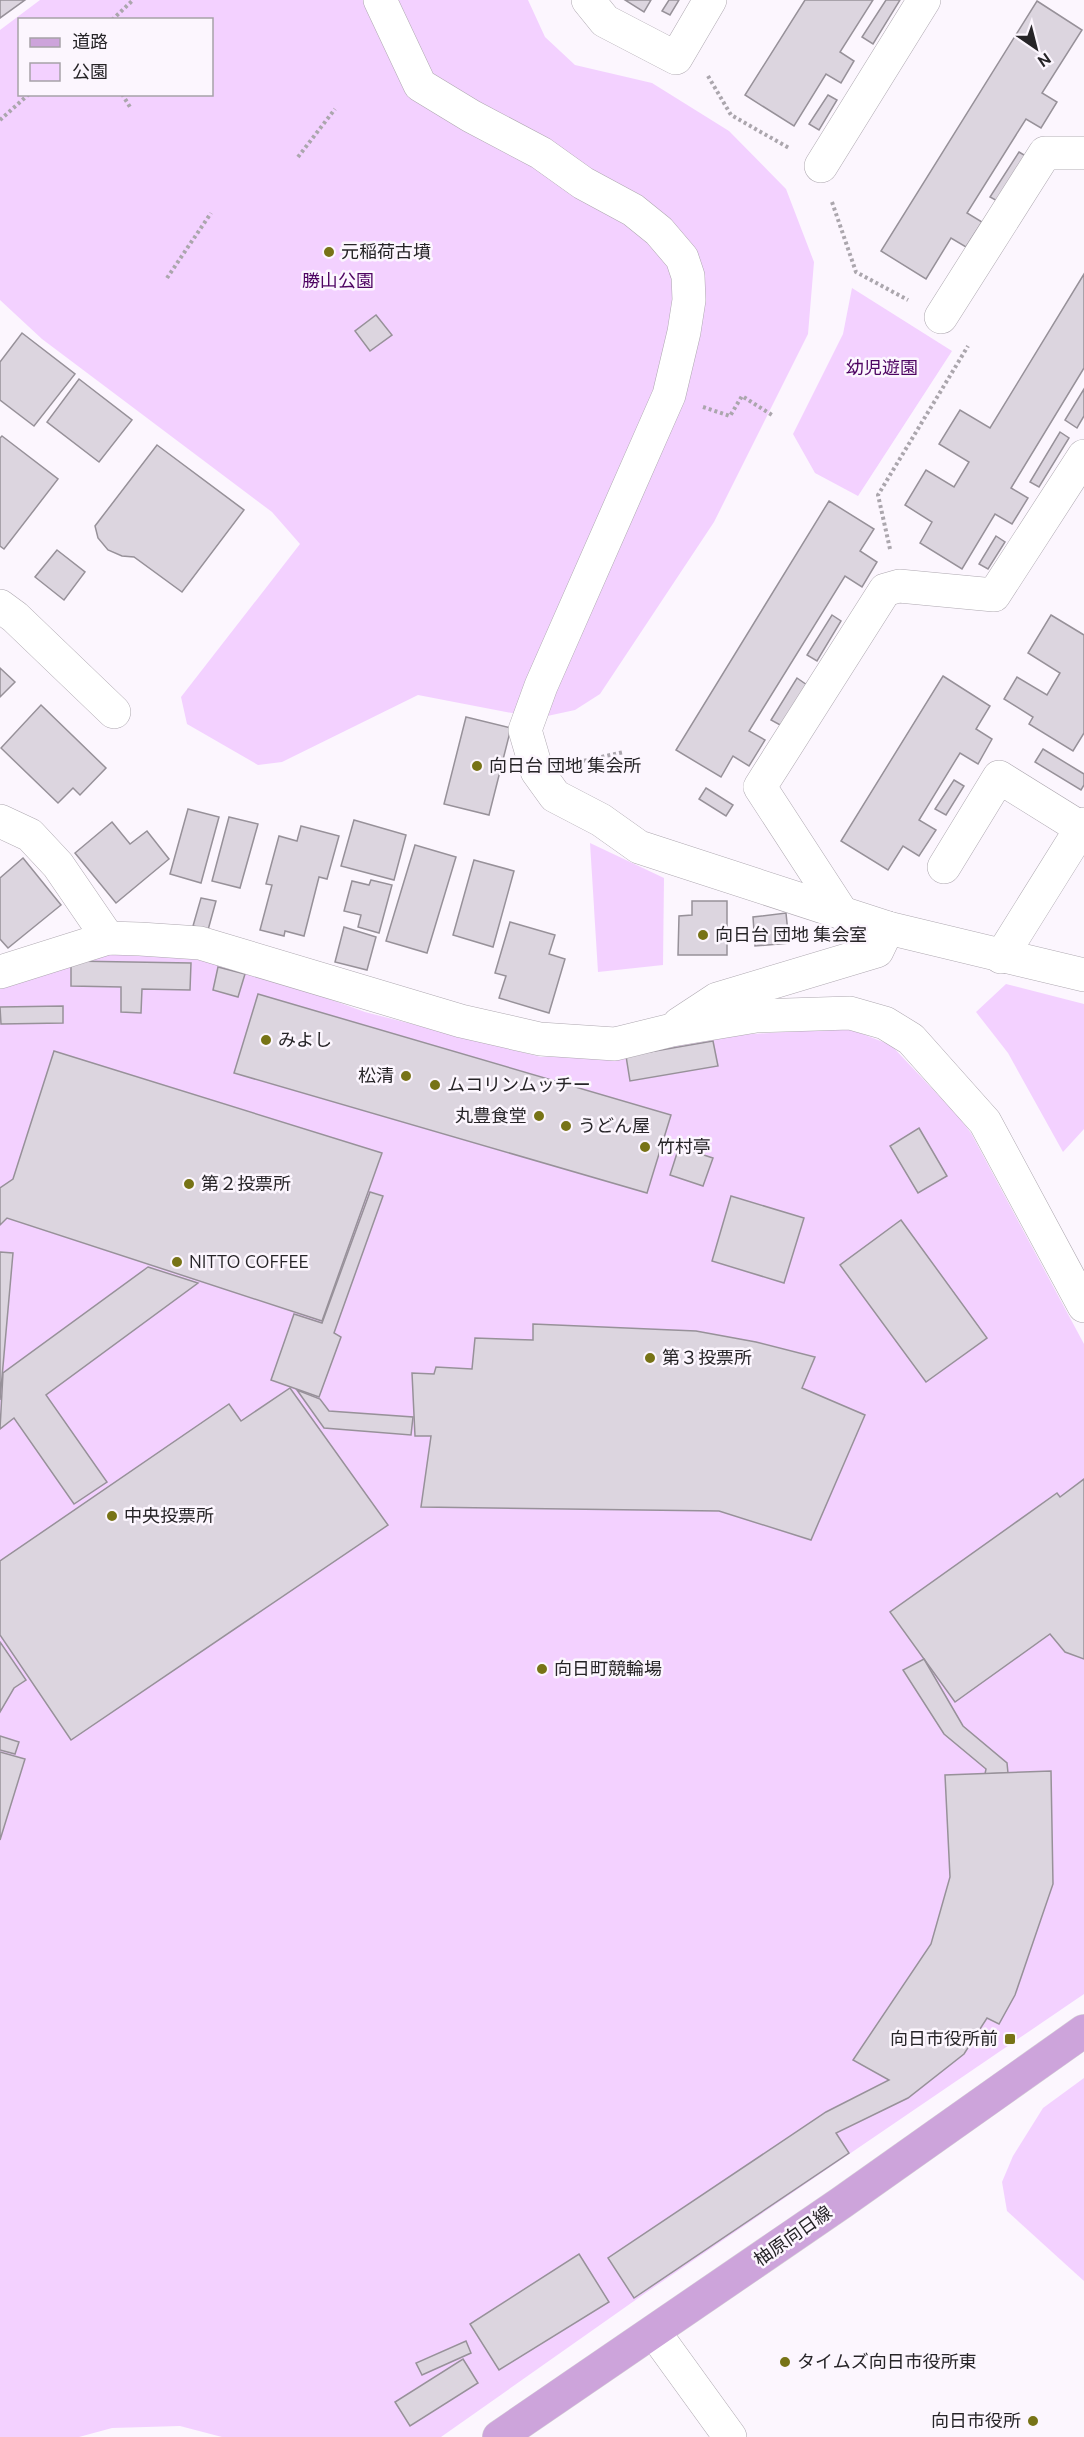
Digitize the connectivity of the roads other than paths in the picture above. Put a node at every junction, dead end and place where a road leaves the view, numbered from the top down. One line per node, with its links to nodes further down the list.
1 (380, 0): 14 (street)
2 (588, 0): 3 (street)
3 (710, 0)
4 (924, 0): 6 (street)
5 (1084, 153): 7 (street)
6 (821, 166)
7 (941, 317)
8 (1084, 456): 14 (street)
9 (0, 606): 10 (street)
10 (114, 712)
11 (0, 821): 16 (street)
12 (1083, 826): 13 (street); 17 (street)
13 (944, 867)
14 (842, 913): 15 (street)
15 (888, 928): 17 (street); 20 (street)
16 (108, 938): 18 (street); 20 (street)
17 (1001, 957): 19 (street)
18 (0, 972)
19 (1084, 975)
20 (672, 1030): 21 (street)
21 (1084, 1306)
22 (1084, 2031): 23 (main road, 柚原向日線)
23 (654, 2332): 24 (main road, 柚原向日線); 25 (street)
24 (499, 2437)
25 (730, 2437)

